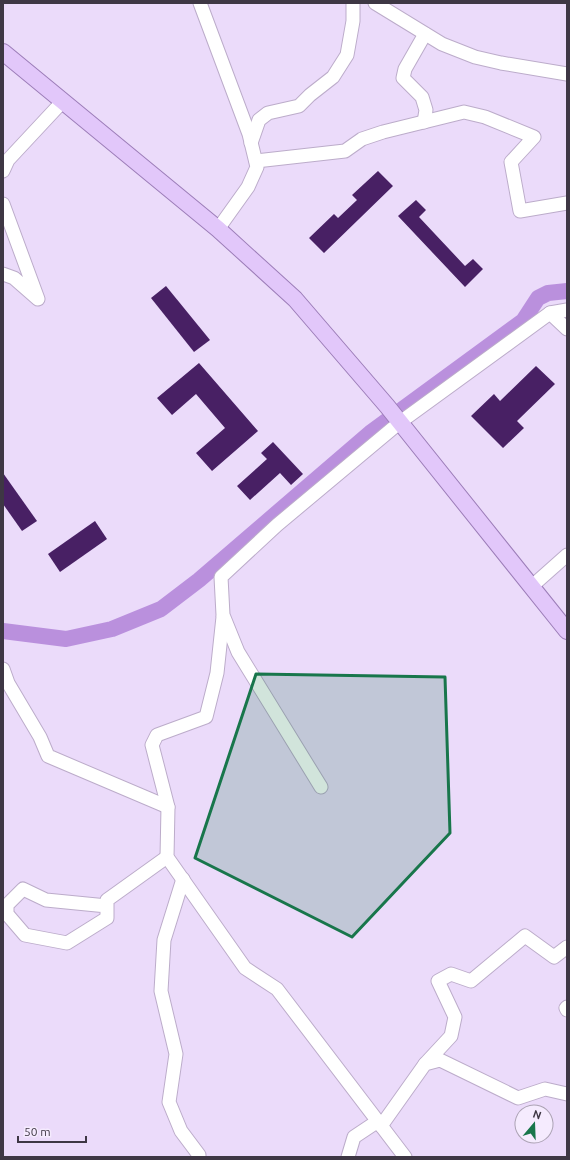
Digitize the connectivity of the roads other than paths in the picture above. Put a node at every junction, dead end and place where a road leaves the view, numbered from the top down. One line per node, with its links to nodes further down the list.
1 (200, 3): 9 (street)
2 (353, 3): 9 (street)
3 (375, 3): 4 (street)
4 (425, 34): 6 (street); 8 (street)
5 (3, 52): 7 (main road)
6 (567, 74)
7 (63, 101): 11 (street); 14 (main road)
8 (424, 122): 10 (street); 12 (street)
9 (251, 143): 10 (street)
10 (256, 161): 14 (street)
11 (3, 171)
12 (567, 203)
13 (3, 204): 15 (street)
14 (218, 229): 19 (main road)
15 (3, 274)
16 (567, 310): 17 (street)
17 (550, 313): 18 (street); 19 (street)
18 (567, 329)
19 (399, 423): 21 (main road); 22 (street)
20 (567, 555): 21 (street)
21 (532, 587): 23 (main road)
22 (223, 615): 25 (street); 26 (street)
23 (567, 631)
24 (3, 669): 26 (street)
25 (321, 787)
26 (168, 807): 27 (street)
27 (167, 857): 28 (street); 29 (street)
28 (183, 879): 34 (street); 35 (street)
29 (108, 906): 30 (street); 30 (street)
30 (5, 913)
31 (567, 946): 32 (street)
32 (425, 1064): 33 (street); 34 (street)
33 (567, 1094)
34 (380, 1124): 36 (street); 37 (street)
35 (199, 1157)
36 (348, 1157)
37 (405, 1157)

